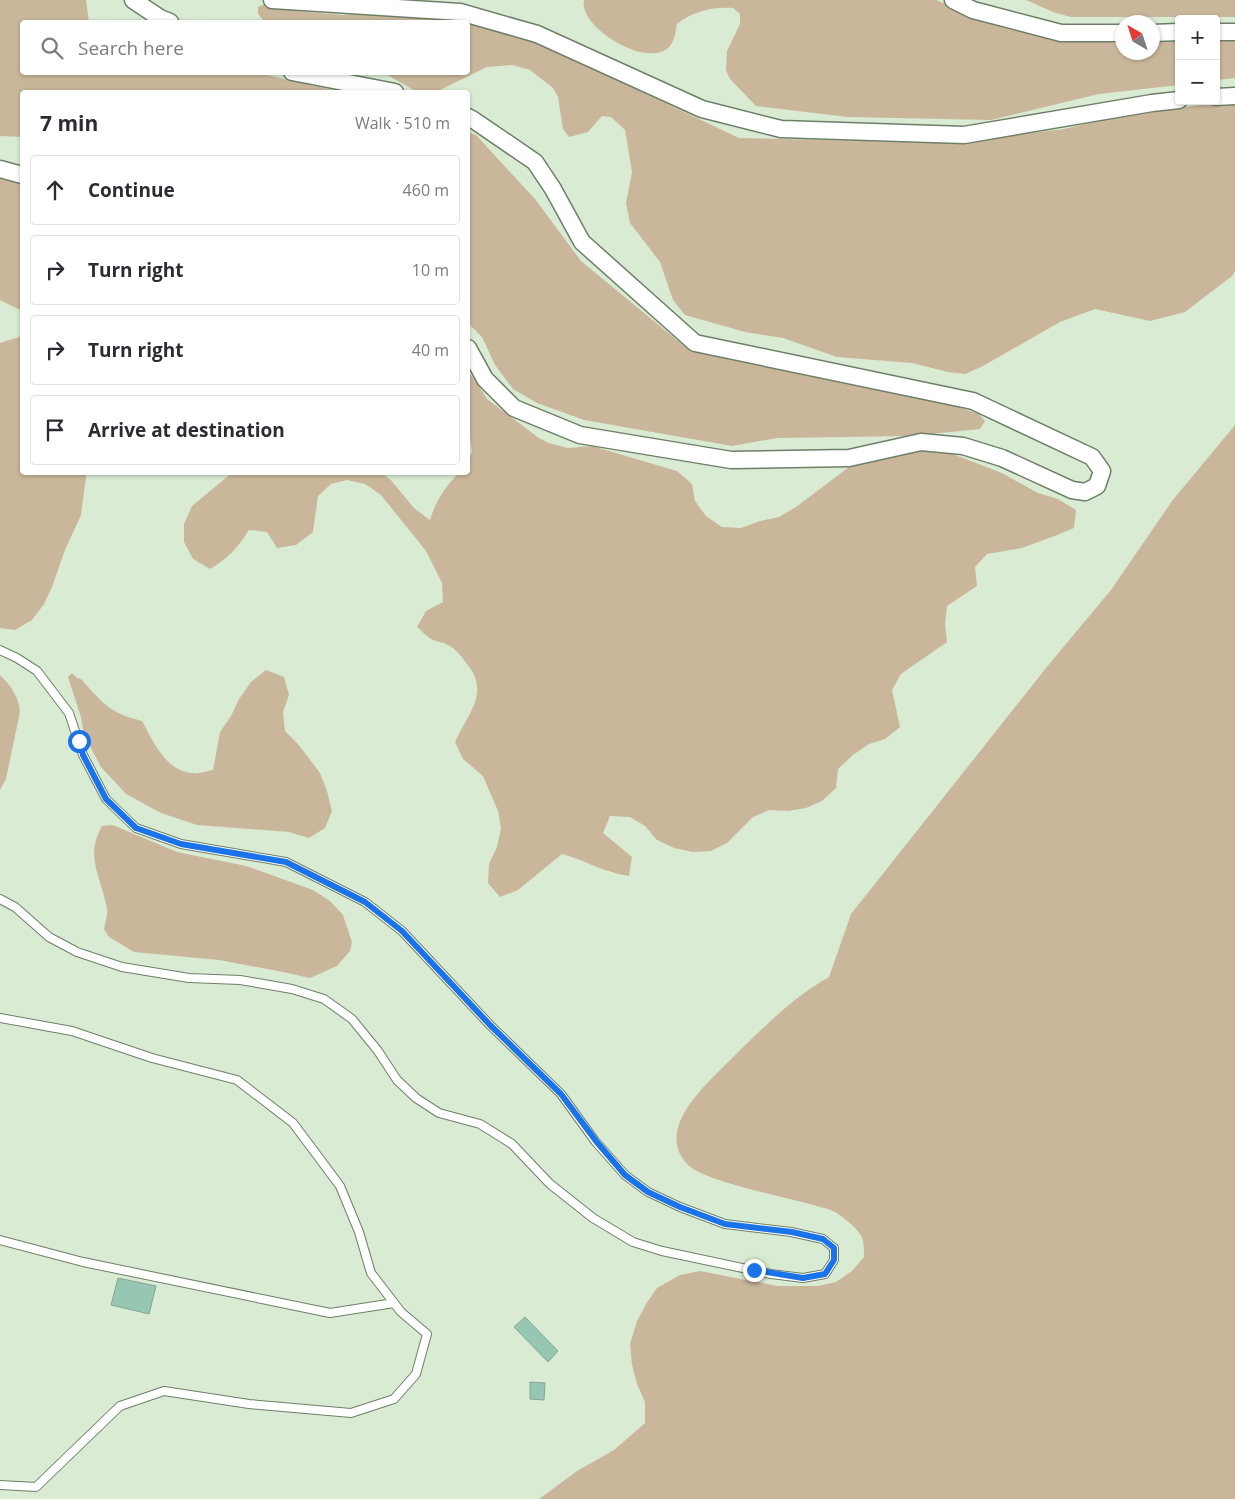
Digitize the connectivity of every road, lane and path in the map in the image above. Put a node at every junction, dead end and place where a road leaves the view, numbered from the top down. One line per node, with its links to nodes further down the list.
1 (133, 0): 4 (street)
2 (272, 0): 14 (street)
3 (953, 0): 8 (street)
4 (165, 20)
5 (1175, 32): 9 (street)
6 (1220, 32): 7 (street)
7 (1235, 32)
8 (1115, 33)
9 (1160, 33)
10 (307, 75): 11 (street)
11 (384, 90)
12 (1235, 96): 13 (street)
13 (1220, 97)
14 (1175, 100)
15 (470, 118): 18 (street)
16 (0, 169): 17 (street)
17 (20, 174)
18 (470, 352)
19 (0, 650): 20 (lane)
20 (0, 899)
21 (0, 1018): 23 (lane)
22 (0, 1240): 23 (lane)
23 (394, 1303): 24 (lane)
24 (0, 1485)

